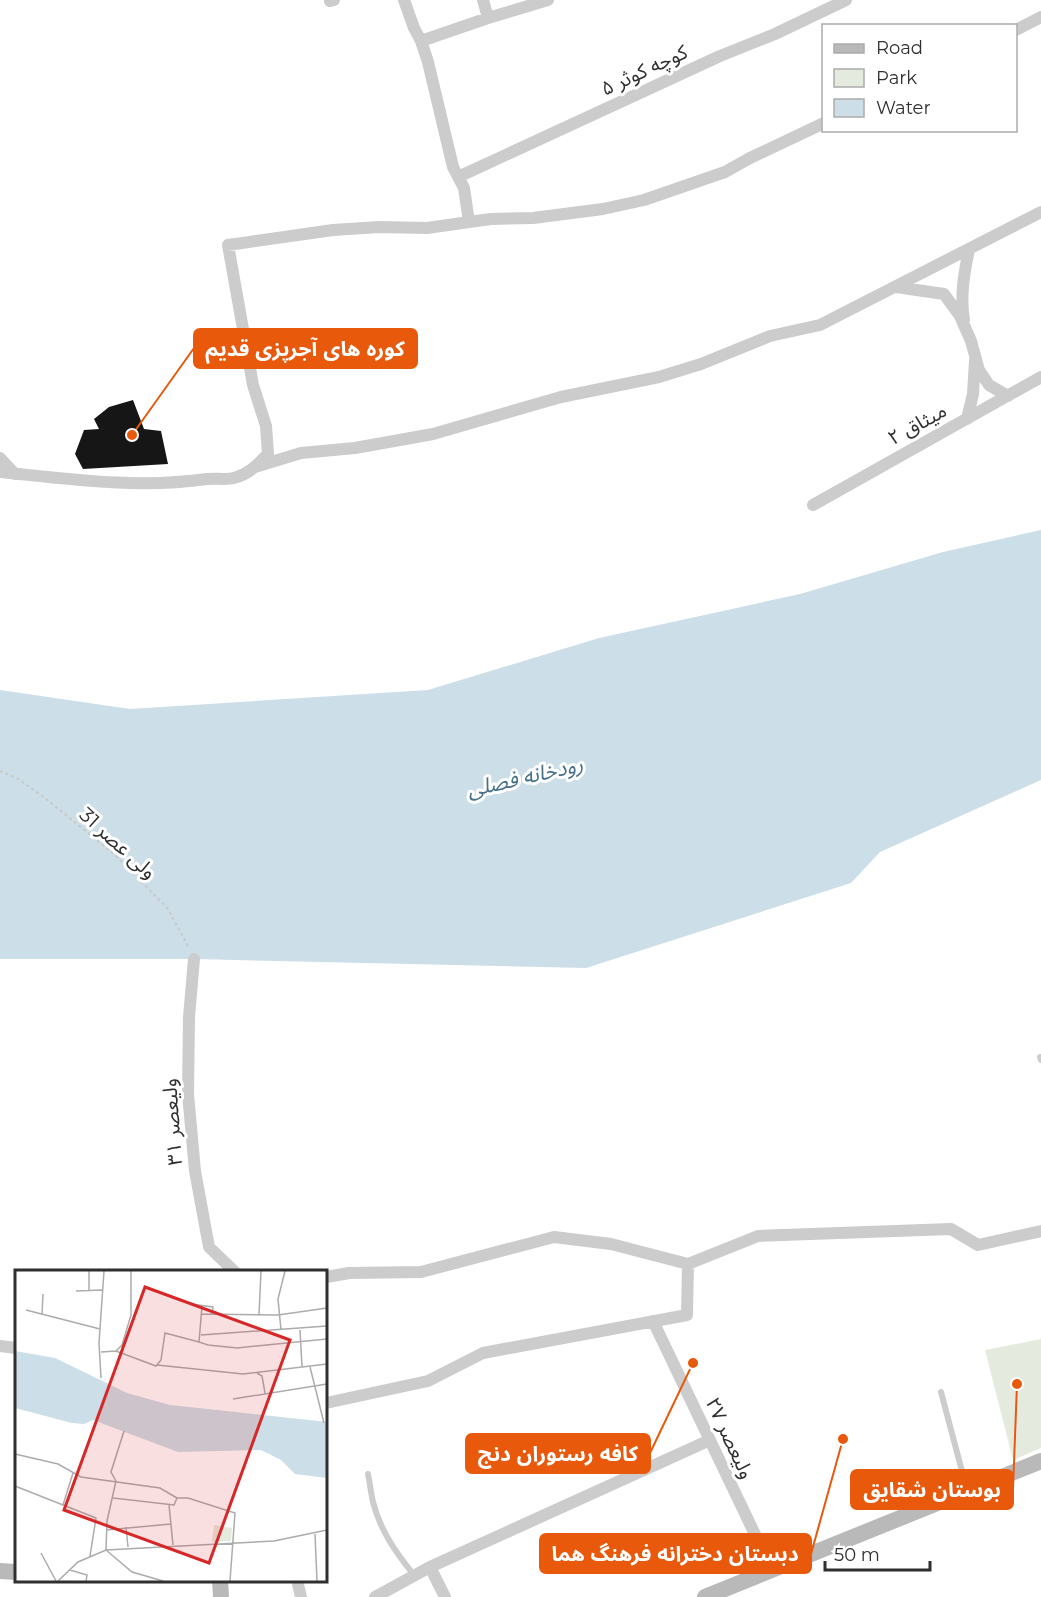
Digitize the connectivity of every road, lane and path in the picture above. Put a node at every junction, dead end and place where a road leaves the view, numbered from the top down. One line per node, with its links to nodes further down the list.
1 (404, 0): 8 (street)
2 (483, 0): 6 (street)
3 (548, 0): 6 (street)
4 (846, 0): 10 (street, کوچه کوثر ۵)
5 (1041, 17): 7 (street)
6 (488, 18): 8 (street)
7 (1017, 29)
8 (421, 41): 10 (street)
9 (822, 124): 12 (street)
10 (458, 177): 12 (street)
11 (1041, 212): 13 (street)
12 (469, 222): 21 (street)
13 (969, 249): 14 (street); 15 (street)
14 (895, 287): 15 (street); 21 (street)
15 (965, 327): 16 (street)
16 (976, 356): 18 (street); 19 (street)
17 (1041, 378): 18 (street, میثاق ۲)
18 (1008, 396): 19 (street, میثاق ۲)
19 (967, 419): 24 (street, میثاق ۲)
20 (0, 458): 23 (street)
21 (255, 467): 23 (street)
22 (0, 472): 23 (street)
23 (15, 474)
24 (813, 505)
25 (0, 771): 26 (path, ولی عصر 31)
26 (194, 959): 29 (street, ولیعصر ۳۱)
27 (1041, 1231): 28 (street)
28 (688, 1264): 30 (street); 31 (street)
29 (233, 1270)
30 (327, 1277)
31 (653, 1321): 35 (street); 36 (street, ولیعصر ۲۷)
32 (0, 1346): 33 (street)
33 (15, 1348)
34 (941, 1392): 39 (lane)
35 (327, 1403)
36 (710, 1440): 40 (street); 41 (street, ولیعصر ۲۷)
37 (1041, 1461): 39 (main road)
38 (369, 1474): 44 (lane)
39 (967, 1491): 41 (main road)
40 (430, 1567): 44 (street); 50 (street)
41 (772, 1570): 51 (main road)
42 (0, 1571): 43 (main road)
43 (15, 1572)
44 (415, 1576): 49 (street)
45 (220, 1582): 47 (main road)
46 (297, 1582): 48 (street)
47 (221, 1597)
48 (301, 1597)
49 (375, 1597)
50 (445, 1597)
51 (705, 1597)

